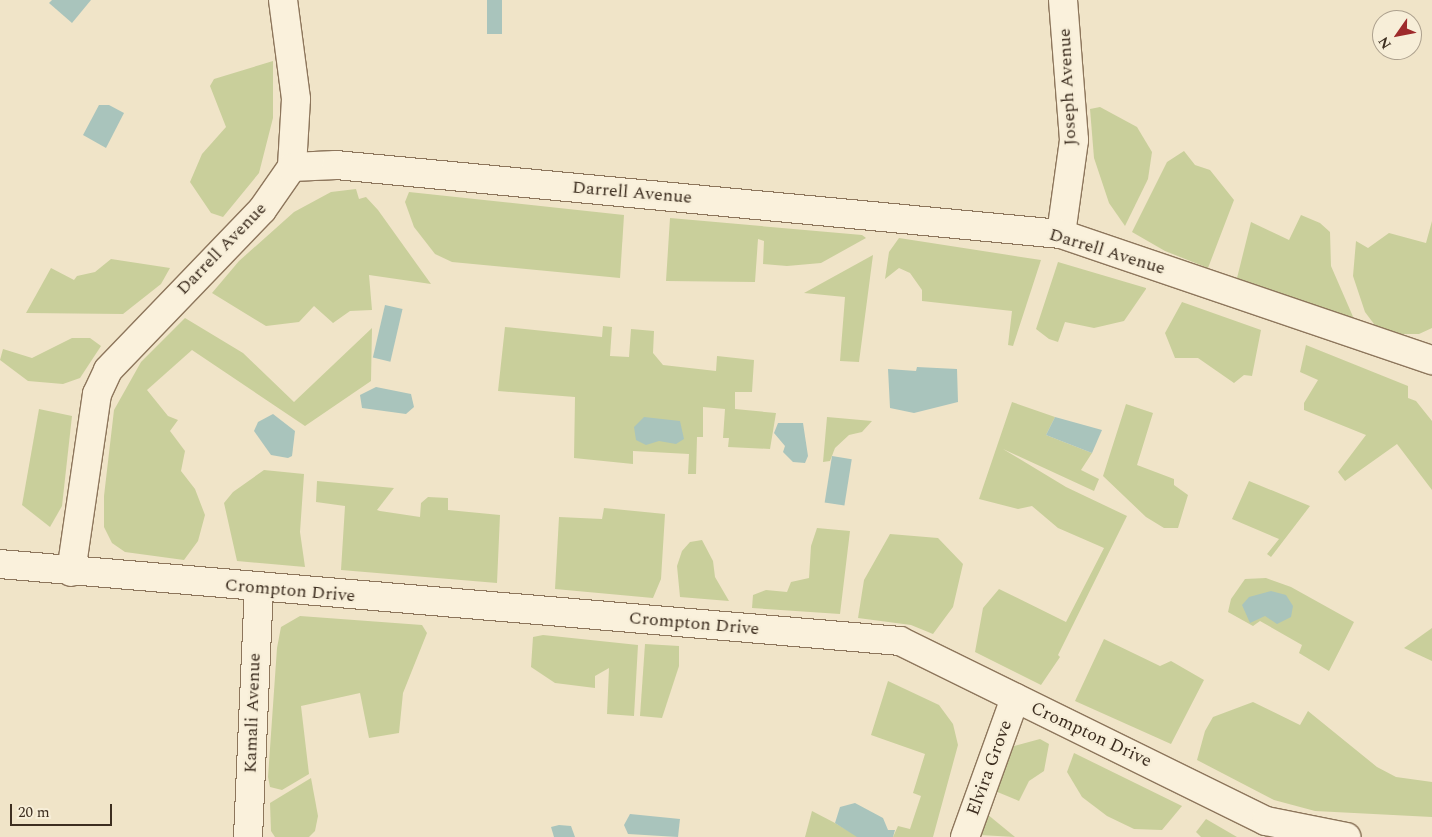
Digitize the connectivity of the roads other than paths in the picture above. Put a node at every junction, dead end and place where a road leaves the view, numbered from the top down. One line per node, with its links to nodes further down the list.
1 (283, 0): 3 (street)
2 (1063, 0): 4 (street, Joseph Avenue)
3 (292, 167): 4 (street, Darrell Avenue); 7 (street, Darrell Avenue)
4 (1061, 234): 5 (street, Darrell Avenue)
5 (1432, 360)
6 (0, 564): 7 (street, Crompton Drive)
7 (71, 572): 8 (street, Crompton Drive)
8 (259, 588): 9 (street, Crompton Drive); 10 (street, Kamali Avenue)
9 (1014, 698): 11 (street, Elvira Grove); 12 (street, Crompton Drive)
10 (248, 837)
11 (965, 837)
12 (1346, 837)

